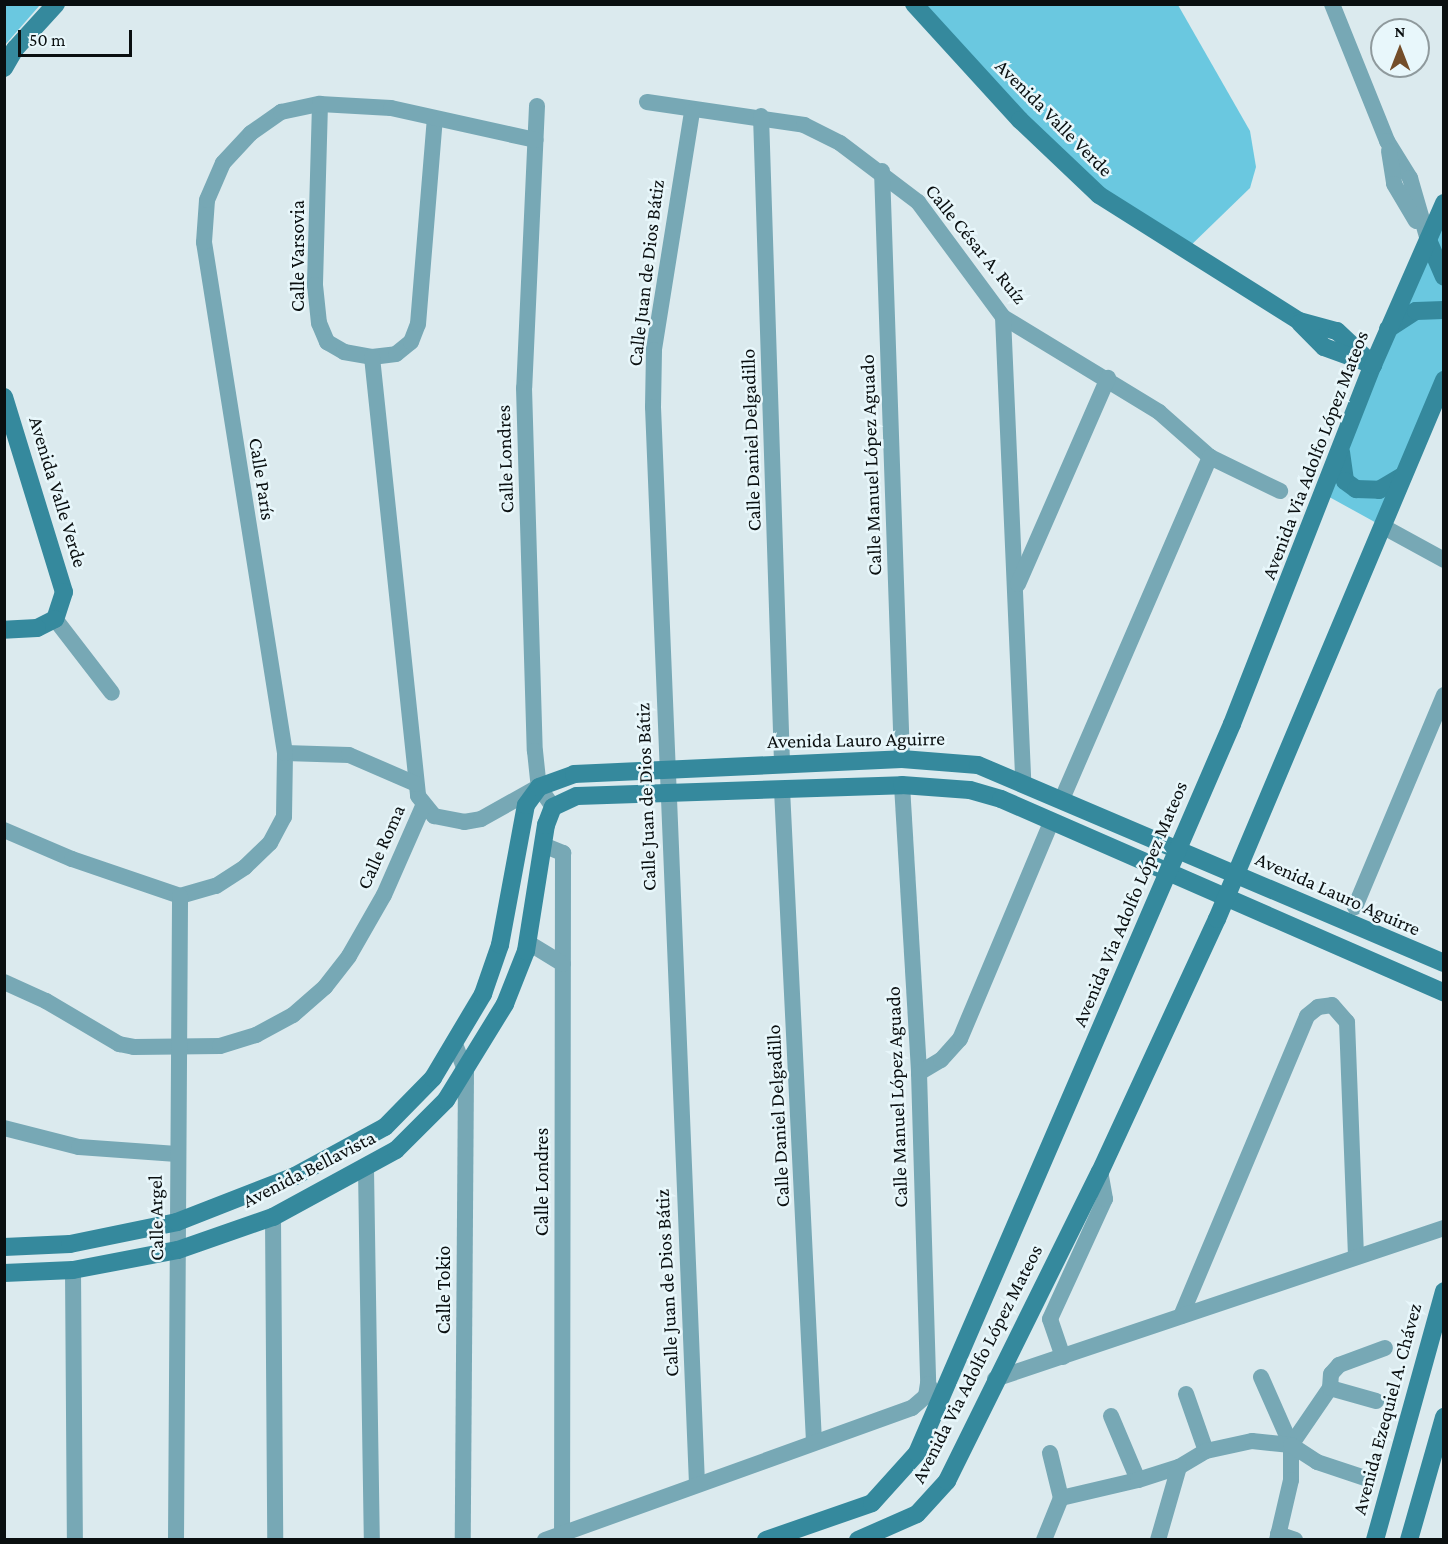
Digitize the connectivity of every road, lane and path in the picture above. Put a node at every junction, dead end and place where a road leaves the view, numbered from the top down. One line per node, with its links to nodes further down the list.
1 (56, 4): 4 (street)
2 (914, 4): 20 (street, Avenida Valle Verde)
3 (1332, 4): 14 (street)
4 (4, 68)
5 (647, 102): 8 (street, Calle César A. Ruíz)
6 (321, 104): 10 (street, Calle París); 19 (street, Calle Varsovia); 36 (street, Calle París)
7 (537, 106): 11 (street, Calle Londres)
8 (692, 112): 9 (street, Calle César A. Ruíz); 39 (street, Calle Juan de Dios Bátiz)
9 (761, 116): 12 (street, Calle César A. Ruíz); 38 (street, Calle Daniel Delgadillo)
10 (435, 119): 11 (street, Calle París); 19 (street, Calle Varsovia)
11 (535, 140): 43 (street, Calle Londres)
12 (882, 171): 17 (street, Calle César A. Ruíz); 37 (street, Calle Manuel López Aguado)
13 (1443, 203): 14 (street, Avenida Via Adolfo López Mateos)
14 (1428, 240): 15 (street); 18 (street, Avenida Via Adolfo López Mateos)
15 (1443, 277)
16 (1443, 310): 18 (street)
17 (1003, 317): 21 (street, Calle César A. Ruíz); 31 (street)
18 (1388, 330): 20 (street, Avenida Via Adolfo López Mateos)
19 (372, 357): 41 (street, Calle Roma)
20 (1373, 365): 25 (street, Avenida Via Adolfo López Mateos)
21 (1108, 378): 26 (street, Calle César A. Ruíz); 31 (street)
22 (1443, 380): 24 (street, Avenida Via Adolfo López Mateos)
23 (4, 397): 32 (street, Avenida Valle Verde)
24 (1440, 401): 27 (street, Avenida Via Adolfo López Mateos)
25 (1341, 444): 27 (street); 52 (street, Avenida Via Adolfo López Mateos)
26 (1210, 458): 28 (street, Calle César A. Ruíz); 46 (street)
27 (1402, 476): 29 (street, Avenida Via Adolfo López Mateos)
28 (1280, 491)
29 (1382, 526): 30 (street); 53 (street, Avenida Via Adolfo López Mateos)
30 (1443, 560)
31 (1017, 586): 40 (street)
32 (55, 619): 33 (street); 34 (street)
33 (4, 630)
34 (112, 693)
35 (1443, 695): 57 (street)
36 (285, 753): 41 (street); 55 (street, Calle París)
37 (902, 759): 38 (street, Avenida Lauro Aguirre); 40 (street, Avenida Lauro Aguirre)
38 (782, 763): 39 (street, Avenida Lauro Aguirre)
39 (666, 768): 43 (street, Avenida Lauro Aguirre); 45 (street, Calle Juan de Dios Bátiz)
40 (1023, 781): 46 (street, Avenida Lauro Aguirre)
41 (416, 784): 47 (street, Calle Roma)
42 (902, 785): 44 (street); 49 (street); 66 (street, Calle Manuel López Aguado)
43 (539, 787): 47 (street, Avenida Lauro Aguirre); 48 (street); 63 (street, Avenida Bellavista)
44 (782, 790): 45 (street); 93 (street, Calle Daniel Delgadillo)
45 (666, 794): 48 (street); 100 (street, Calle Juan de Dios Bátiz)
46 (1062, 799): 52 (street, Avenida Lauro Aguirre)
47 (423, 806): 64 (street, Calle Roma)
48 (554, 807): 51 (street, Avenida Bellavista)
49 (1052, 822): 54 (street); 66 (street)
50 (4, 830): 55 (street)
51 (543, 845): 58 (street, Avenida Bellavista); 60 (street, Calle Londres)
52 (1179, 848): 53 (street, Avenida Lauro Aguirre); 54 (street, Avenida Via Adolfo López Mateos)
53 (1237, 873): 56 (street, Avenida Via Adolfo López Mateos); 59 (street, Avenida Lauro Aguirre)
54 (1168, 875): 56 (street); 90 (street, Avenida Via Adolfo López Mateos)
55 (180, 896): 64 (street, Calle Argel)
56 (1226, 900): 62 (street); 70 (street, Avenida Via Adolfo López Mateos)
57 (1355, 908)
58 (528, 942): 60 (street); 65 (street, Avenida Bellavista)
59 (1443, 963)
60 (563, 964): 102 (street, Calle Londres)
61 (4, 982): 64 (street, Calle Roma)
62 (1443, 993)
63 (455, 1044): 65 (street, Calle Tokio); 72 (street, Avenida Bellavista)
64 (177, 1050): 68 (street, Calle Argel)
65 (466, 1072): 69 (street, Avenida Bellavista); 108 (street, Calle Tokio)
66 (919, 1073): 85 (street, Calle Manuel López Aguado)
67 (4, 1128): 68 (street)
68 (177, 1154): 72 (street, Calle Argel)
69 (366, 1169): 71 (street, Avenida Bellavista); 107 (street)
70 (1100, 1172): 82 (street); 84 (street, Avenida Via Adolfo López Mateos)
71 (273, 1217): 75 (street, Avenida Bellavista); 106 (street)
72 (177, 1222): 74 (street, Avenida Bellavista); 75 (street, Calle Argel)
73 (1443, 1228): 76 (street)
74 (4, 1248)
75 (178, 1250): 77 (street, Avenida Bellavista); 105 (street, Calle Argel)
76 (1356, 1256): 80 (street); 80 (street)
77 (73, 1270): 78 (street, Avenida Bellavista); 104 (street)
78 (4, 1274)
79 (1443, 1291): 115 (street, Avenida Ezequiel A. Chávez)
80 (1181, 1316): 82 (street)
81 (1384, 1348): 86 (street)
82 (1063, 1357): 84 (street)
83 (1261, 1377): 94 (street)
84 (994, 1380): 111 (street, Avenida Via Adolfo López Mateos)
85 (928, 1384): 89 (street); 90 (street, Calle Manuel López Aguado)
86 (1330, 1388): 88 (street); 94 (street)
87 (1186, 1394): 95 (street)
88 (1376, 1401)
89 (912, 1408): 90 (street); 93 (street)
90 (937, 1409): 110 (street, Avenida Via Adolfo López Mateos)
91 (1111, 1416): 99 (street)
92 (1443, 1417): 116 (street)
93 (814, 1441): 100 (street)
94 (1291, 1445): 95 (street); 98 (street); 103 (street)
95 (1206, 1451): 97 (street)
96 (1050, 1453): 101 (street)
97 (1179, 1467): 99 (street); 113 (street)
98 (1365, 1478)
99 (1138, 1480): 101 (street)
100 (697, 1484): 102 (street)
101 (1061, 1498): 112 (street)
102 (562, 1533): 109 (street)
103 (1277, 1537): 114 (street)
104 (75, 1539)
105 (176, 1539)
106 (275, 1539)
107 (372, 1539)
108 (462, 1539)
109 (545, 1539)
110 (766, 1539)
111 (858, 1539)
112 (1044, 1539)
113 (1158, 1539)
114 (1295, 1539)
115 (1375, 1539)
116 (1409, 1539)

